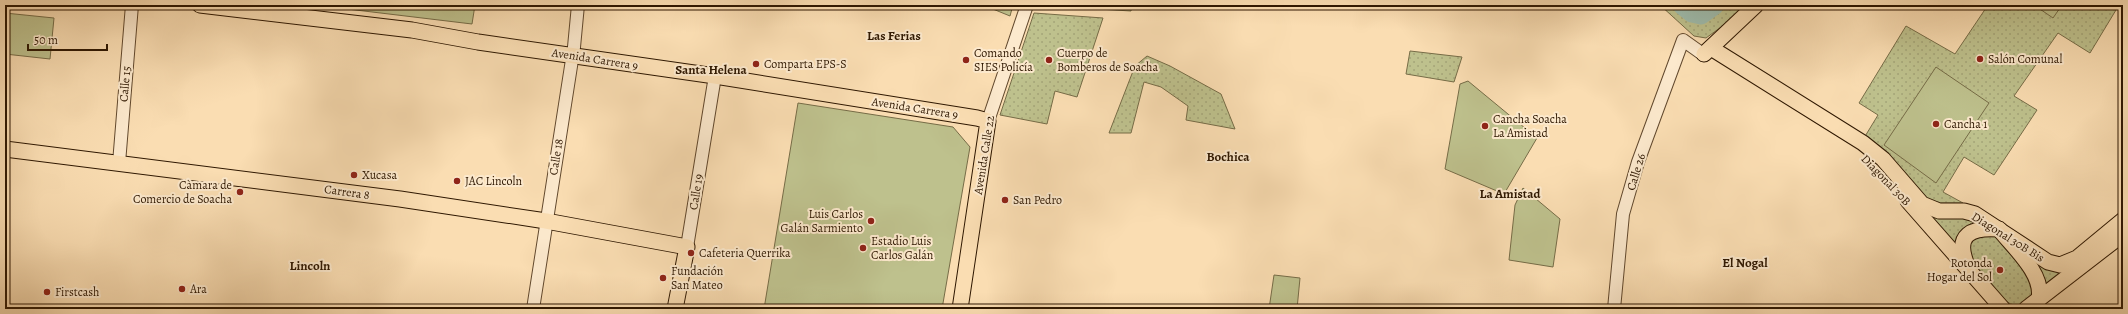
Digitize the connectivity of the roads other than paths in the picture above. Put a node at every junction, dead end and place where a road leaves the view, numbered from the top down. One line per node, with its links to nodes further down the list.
1 (132, 5): 11 (street, Calle 15)
2 (200, 5): 7 (main road, Avenida Carrera 9)
3 (578, 5): 7 (street, Calle 18)
4 (1026, 5): 9 (street, Avenida Calle 22)
5 (1756, 5): 6 (main road)
6 (1707, 51): 12 (main road, Diagonal 30B); 18 (main road, Diagonal 30B); 24 (street, Calle 26)
7 (572, 55): 8 (main road, Avenida Carrera 9); 14 (street, Calle 18)
8 (715, 76): 9 (main road, Avenida Carrera 9); 17 (street, Calle 19)
9 (988, 121): 23 (main road, Avenida Calle 22)
10 (5, 149): 11 (main road, Carrera 8)
11 (118, 163): 14 (main road, Carrera 8)
12 (1919, 201): 15 (main road, Diagonal 30B Bis)
13 (2123, 220): 15 (main road, Diagonal 30B Bis)
14 (546, 221): 17 (main road, Carrera 8); 21 (street, Calle 18)
15 (1999, 229): 18 (main road); 19 (main road)
16 (2123, 234): 19 (main road)
17 (687, 247): 22 (main road, Calle 19)
18 (1970, 271): 20 (main road, Diagonal 30B)
19 (2039, 299): 25 (main road)
20 (2003, 308)
21 (533, 309)
22 (675, 309)
23 (960, 309)
24 (1614, 309)
25 (2026, 309)

